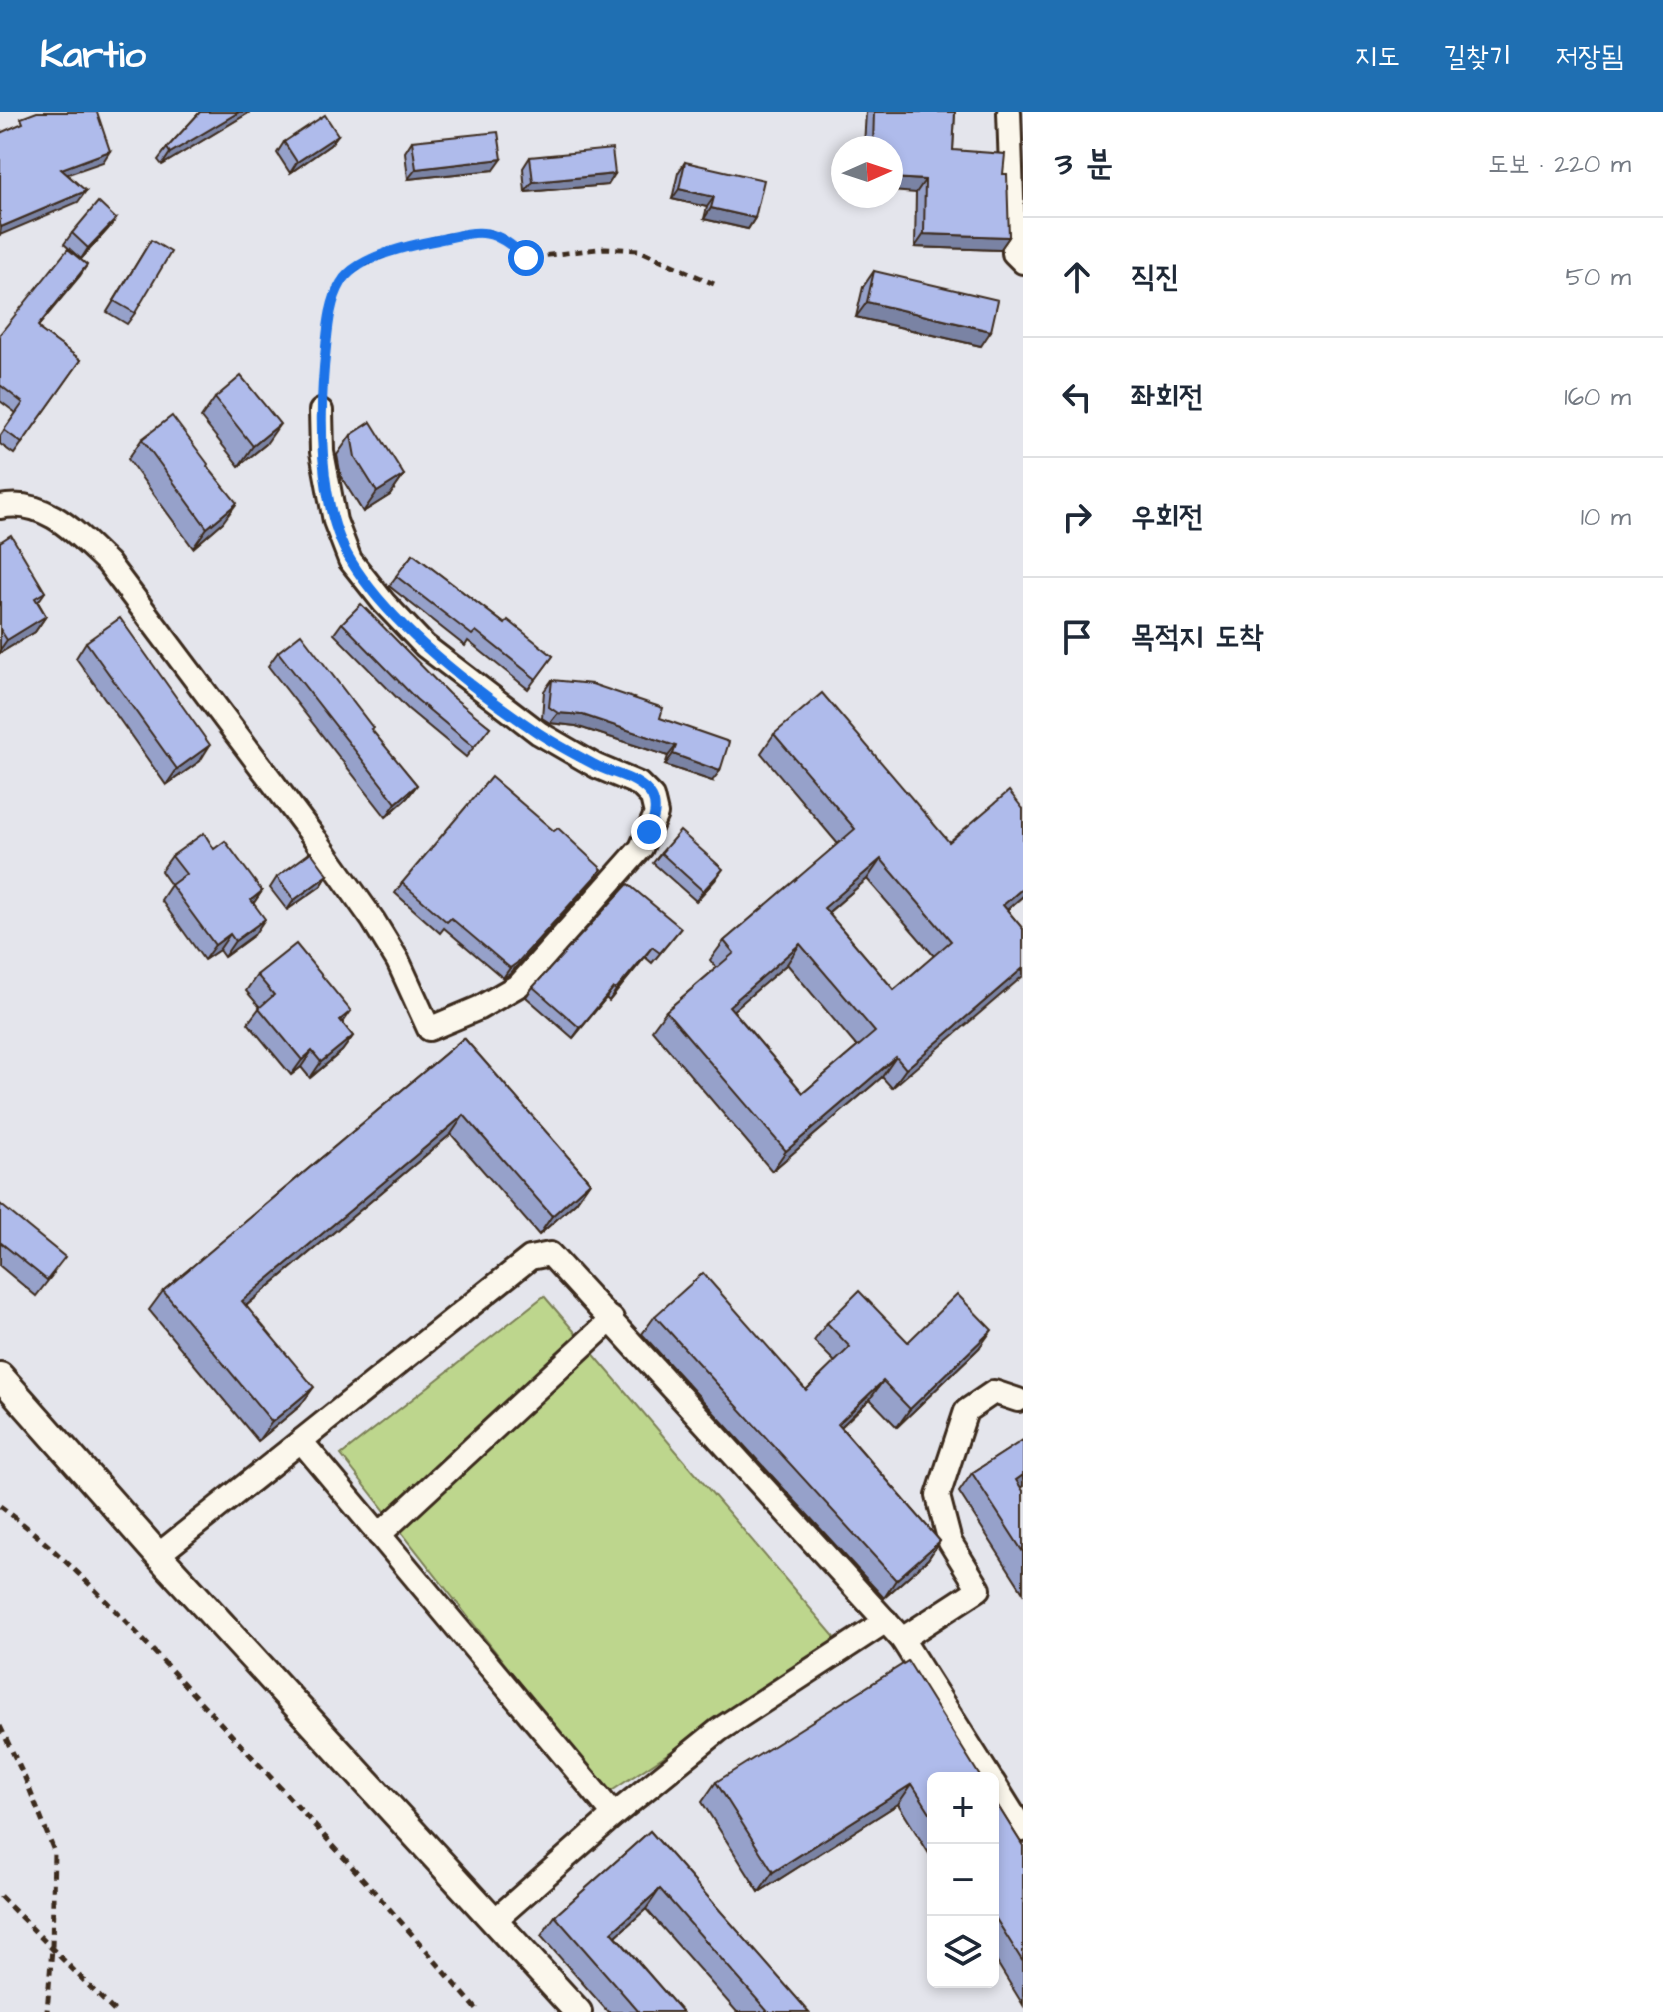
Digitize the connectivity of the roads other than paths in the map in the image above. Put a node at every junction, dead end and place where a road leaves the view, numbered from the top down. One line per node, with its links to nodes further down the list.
1 (1009, 112): 2 (street)
2 (1023, 262)
3 (321, 411): 4 (street)
4 (0, 507)
5 (612, 1319): 8 (street); 9 (street); 11 (street)
6 (0, 1376): 10 (street)
7 (1018, 1400): 12 (street)
8 (301, 1441): 9 (street); 10 (street)
9 (379, 1535): 15 (street)
10 (158, 1555): 17 (street)
11 (886, 1621): 12 (street); 15 (street)
12 (902, 1639): 13 (street)
13 (987, 1772)
14 (999, 1791): 16 (street)
15 (614, 1815): 17 (street)
16 (1023, 1830)
17 (495, 1920): 18 (street)
18 (578, 2012)

